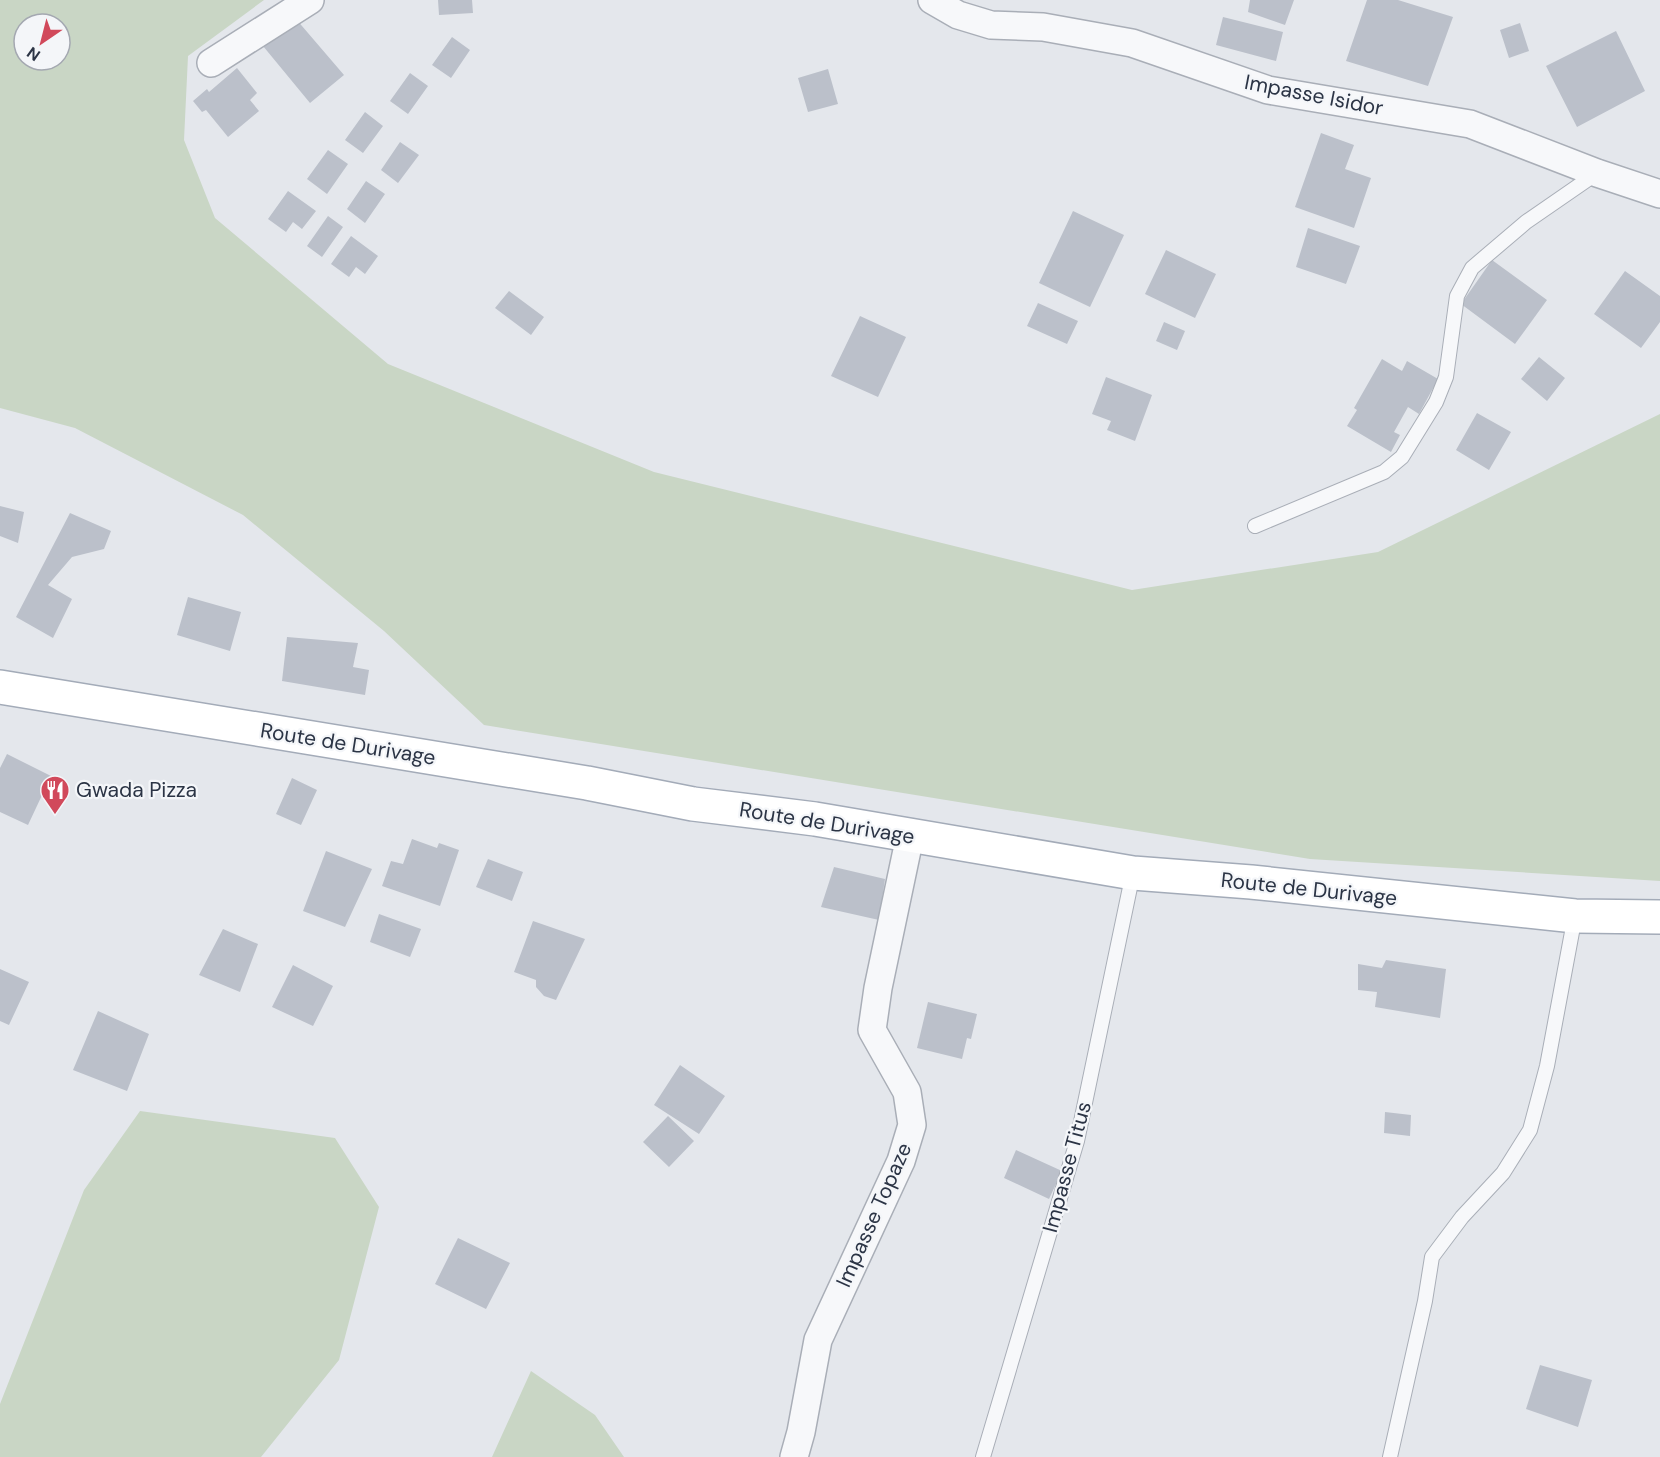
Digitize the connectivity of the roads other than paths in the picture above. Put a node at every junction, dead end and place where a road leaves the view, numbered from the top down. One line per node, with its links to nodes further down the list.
1 (310, 0): 3 (street)
2 (932, 0): 4 (street, Impasse Isidor)
3 (211, 63)
4 (1597, 173): 5 (street, Impasse Isidor); 6 (lane)
5 (1660, 194)
6 (1255, 526)
7 (0, 687): 8 (main road, Route de Durivage)
8 (910, 836): 9 (main road, Route de Durivage); 12 (street, Impasse Topaze)
9 (1133, 873): 10 (main road, Route de Durivage); 13 (lane, Impasse Titus)
10 (1575, 916): 11 (main road, Route de Durivage); 14 (lane)
11 (1660, 917)
12 (794, 1457)
13 (983, 1457)
14 (1390, 1457)

